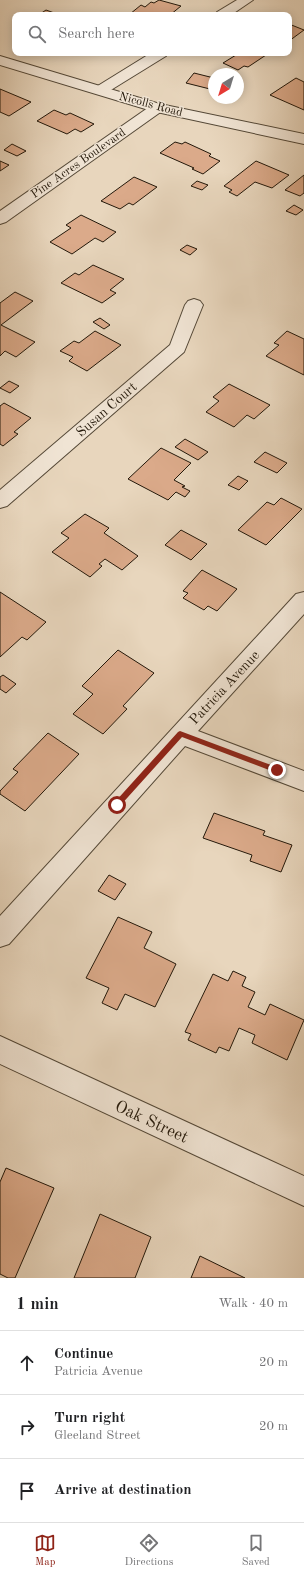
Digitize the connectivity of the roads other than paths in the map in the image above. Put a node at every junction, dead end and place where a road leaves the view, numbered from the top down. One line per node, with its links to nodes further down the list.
1 (246, 0): 2 (street)
2 (227, 12)
3 (156, 56): 5 (street)
4 (0, 60): 5 (street, Nicolls Road)
5 (101, 90): 6 (street, Nicolls Road)
6 (157, 108): 7 (street, Nicolls Road); 8 (street, Pine Acres Boulevard)
7 (304, 139)
8 (0, 219)
9 (194, 305): 10 (street, Susan Court)
10 (0, 500)
11 (304, 600): 12 (street, Patricia Avenue)
12 (180, 734): 13 (street); 14 (street, Patricia Avenue)
13 (304, 781)
14 (0, 935)
15 (0, 1050): 16 (street, Oak Street)
16 (304, 1191)

